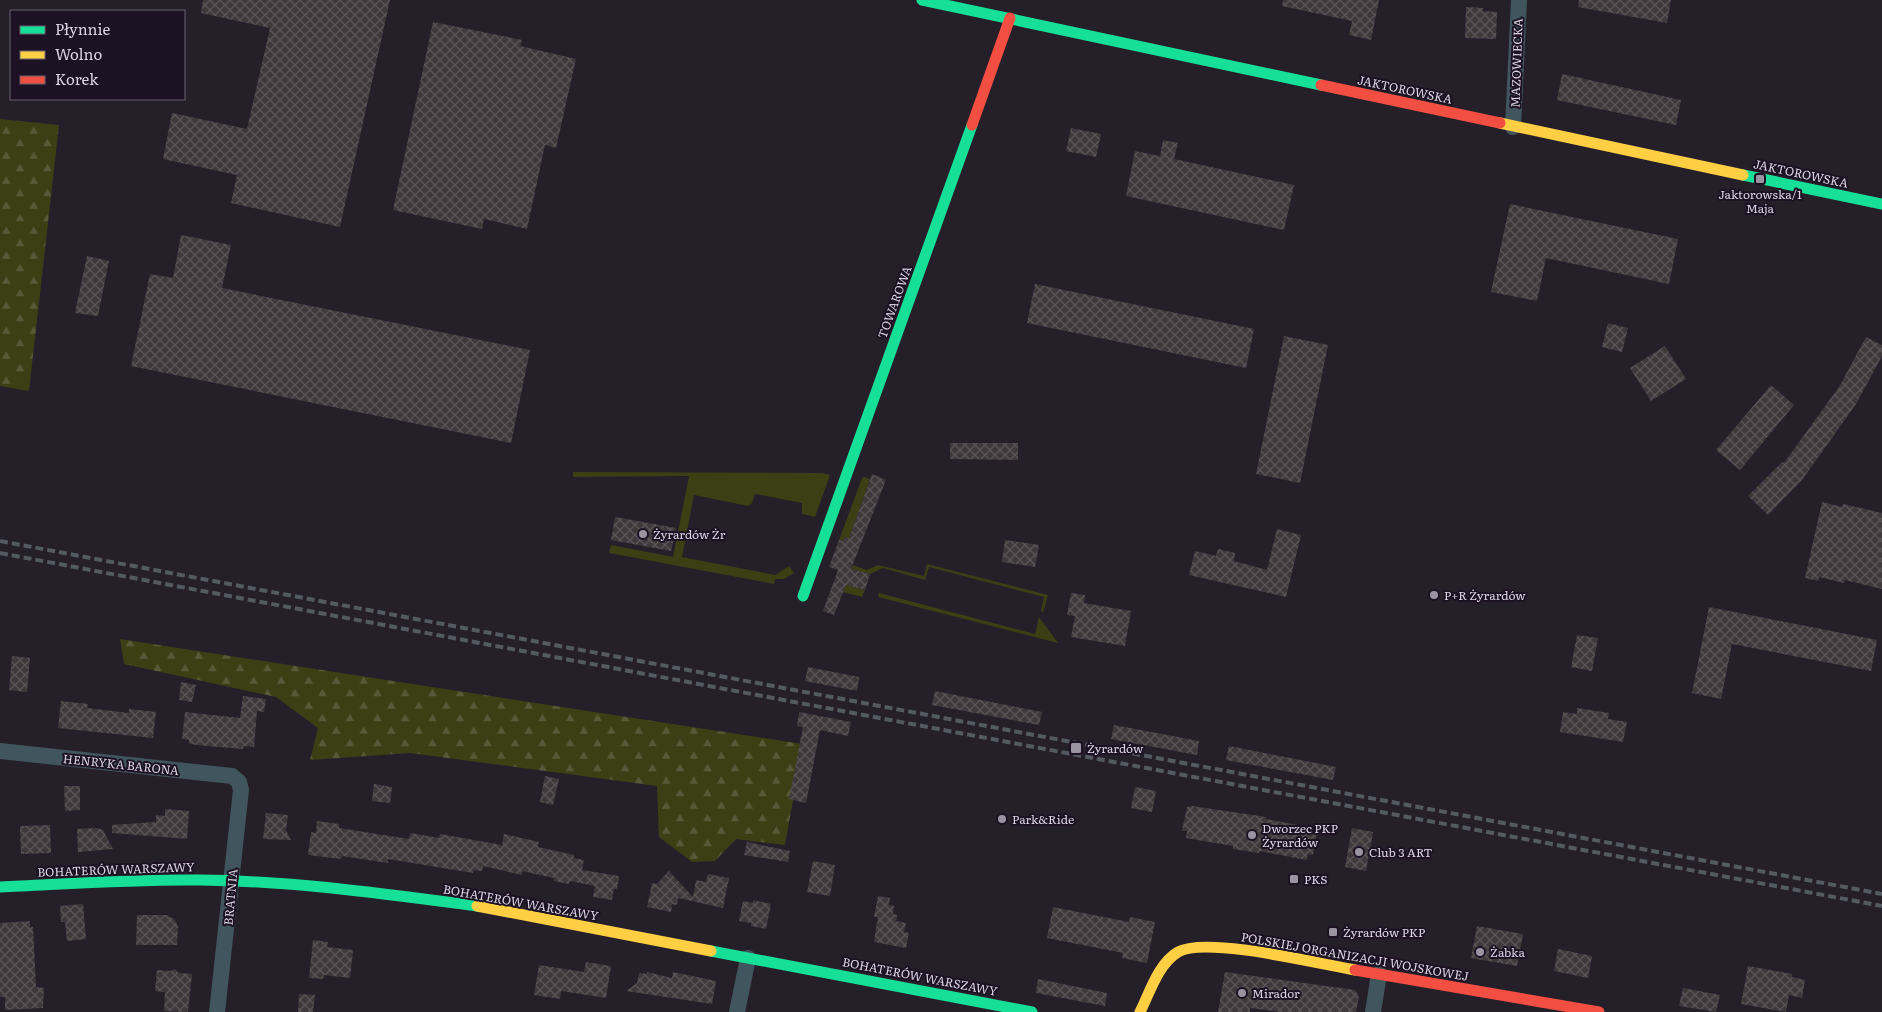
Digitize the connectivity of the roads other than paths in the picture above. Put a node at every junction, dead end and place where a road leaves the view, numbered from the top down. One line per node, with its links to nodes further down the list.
1 (922, 0): 3 (street, JAKTOROWSKA)
2 (1519, 0): 4 (street, MAZOWIECKA)
3 (1010, 18): 4 (street, JAKTOROWSKA); 6 (street, TOWAROWA)
4 (1513, 127): 5 (street, JAKTOROWSKA)
5 (1882, 204)
6 (803, 596)
7 (0, 751): 8 (street, HENRYKA BARONA)
8 (240, 782): 9 (street, BRATNIA)
9 (231, 881): 10 (street, BOHATERÓW WARSZAWY); 11 (street, BOHATERÓW WARSZAWY); 14 (street, BRATNIA)
10 (0, 888)
11 (748, 958): 13 (street, BOHATERÓW WARSZAWY); 15 (street)
12 (1379, 974): 17 (street, POLSKIEJ ORGANIZACJI WOJSKOWEJ); 18 (street); 19 (street, POLSKIEJ ORGANIZACJI WOJSKOWEJ)
13 (995, 1008): 16 (street, BOHATERÓW WARSZAWY)
14 (217, 1012)
15 (737, 1012)
16 (1032, 1012)
17 (1140, 1012)
18 (1373, 1012)
19 (1595, 1012)

